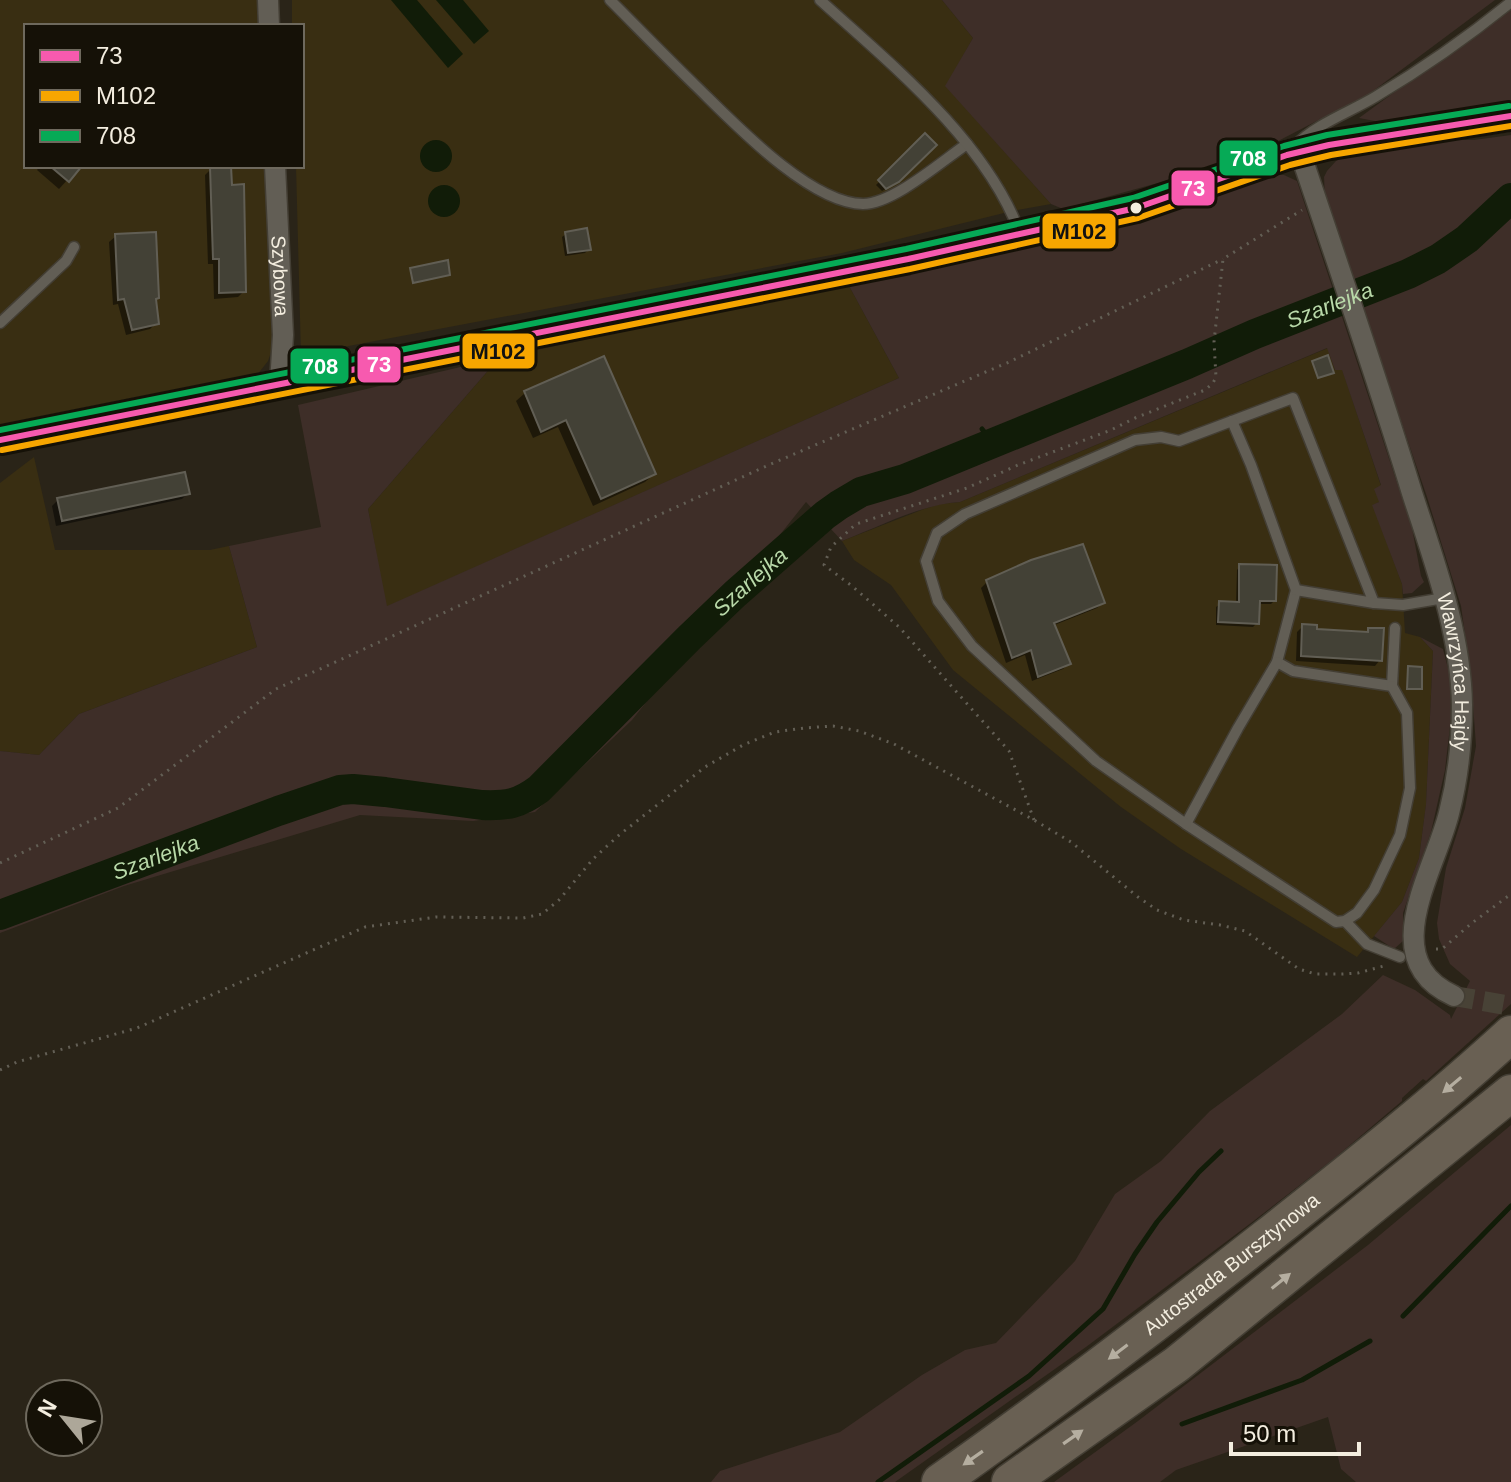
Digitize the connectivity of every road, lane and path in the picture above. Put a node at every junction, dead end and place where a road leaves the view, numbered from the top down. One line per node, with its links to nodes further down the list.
1 (268, 0): 5 (street)
2 (610, 0): 7 (lane)
3 (820, 0): 7 (lane)
4 (1511, 2): 8 (lane)
5 (269, 24)
6 (1511, 116): 8 (street)
7 (967, 144): 11 (lane)
8 (1293, 154): 10 (street); 11 (street)
9 (275, 168): 15 (street, Szybowa)
10 (1316, 200): 13 (path); 19 (street, Wawrzyńca Hajdy)
11 (1021, 235): 15 (street)
12 (74, 247): 14 (lane)
13 (1223, 259): 24 (path); 26 (path)
14 (0, 323)
15 (280, 384): 17 (street)
16 (1232, 421): 18 (lane); 20 (lane); 25 (lane)
17 (0, 440)
18 (1296, 590): 20 (lane); 22 (lane)
19 (1444, 598): 20 (lane); 29 (street, Wawrzyńca Hajdy)
20 (1374, 603)
21 (1395, 628): 23 (lane)
22 (1277, 662): 23 (lane); 25 (lane)
23 (1392, 686): 28 (lane)
24 (1034, 820): 29 (path); 32 (path)
25 (1186, 824): 28 (lane)
26 (0, 863)
27 (1511, 894): 29 (path)
28 (1345, 921): 29 (lane)
29 (1406, 954): 30 (street)
30 (1454, 996)
31 (1511, 1034): 34 (highway, Autostrada Bursztynowa, one-way to 34)
32 (0, 1070)
33 (1511, 1093): 35 (highway, one-way to 33)
34 (940, 1482)
35 (1010, 1482)

